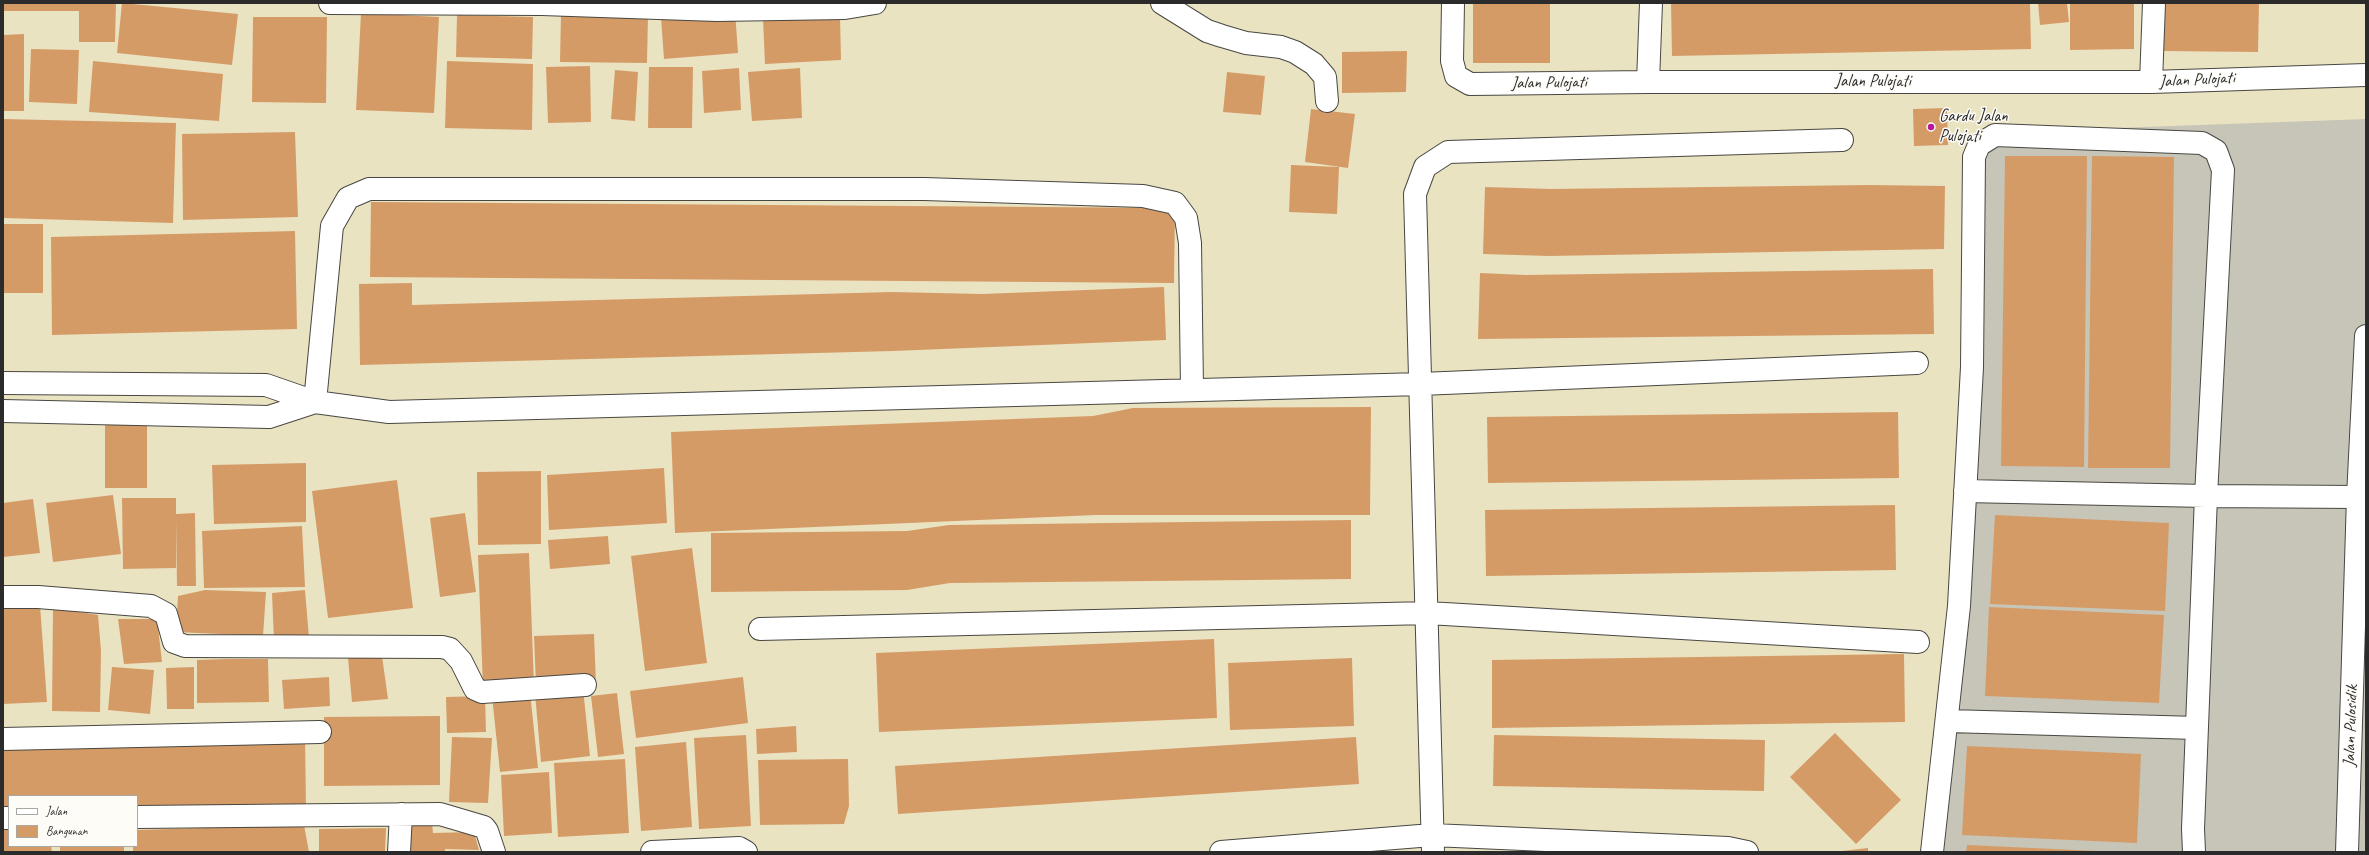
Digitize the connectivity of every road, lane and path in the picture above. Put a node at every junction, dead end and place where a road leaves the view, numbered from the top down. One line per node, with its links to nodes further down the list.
1 (330, 3): 8 (street)
2 (875, 3): 7 (street)
3 (1162, 3): 12 (street)
4 (1453, 3): 10 (street, Jalan Pulojati)
5 (1651, 3): 10 (street)
6 (2154, 3): 11 (street)
7 (846, 5): 8 (street)
8 (718, 6)
9 (2366, 75): 11 (street, Jalan Pulojati)
10 (1648, 82): 11 (street, Jalan Pulojati)
11 (2151, 82)
12 (1327, 102)
13 (1842, 140): 17 (street)
14 (2366, 336): 23 (street, Jalan Pulosidik)
15 (1917, 363): 17 (street)
16 (3, 383): 19 (street)
17 (1421, 384): 18 (street); 25 (street)
18 (1192, 389): 19 (street); 19 (street)
19 (315, 402): 20 (street)
20 (3, 411)
21 (1965, 491): 22 (street); 22 (street); 29 (street)
22 (2206, 496): 23 (street); 30 (street)
23 (2358, 497): 44 (street, Jalan Pulosidik)
24 (3, 597): 28 (street)
25 (1428, 612): 26 (street); 27 (street); 35 (street)
26 (760, 629)
27 (1918, 642)
28 (585, 685)
29 (1948, 721): 30 (street); 42 (street)
30 (2197, 728): 43 (street)
31 (320, 732): 32 (street)
32 (3, 739)
33 (401, 814): 34 (street); 36 (street); 37 (street)
34 (138, 817)
35 (1432, 843): 40 (street); 41 (street)
36 (399, 852)
37 (494, 852)
38 (652, 852): 39 (street)
39 (746, 852)
40 (1221, 852)
41 (1747, 852)
42 (1932, 852)
43 (2194, 852)
44 (2347, 852)

